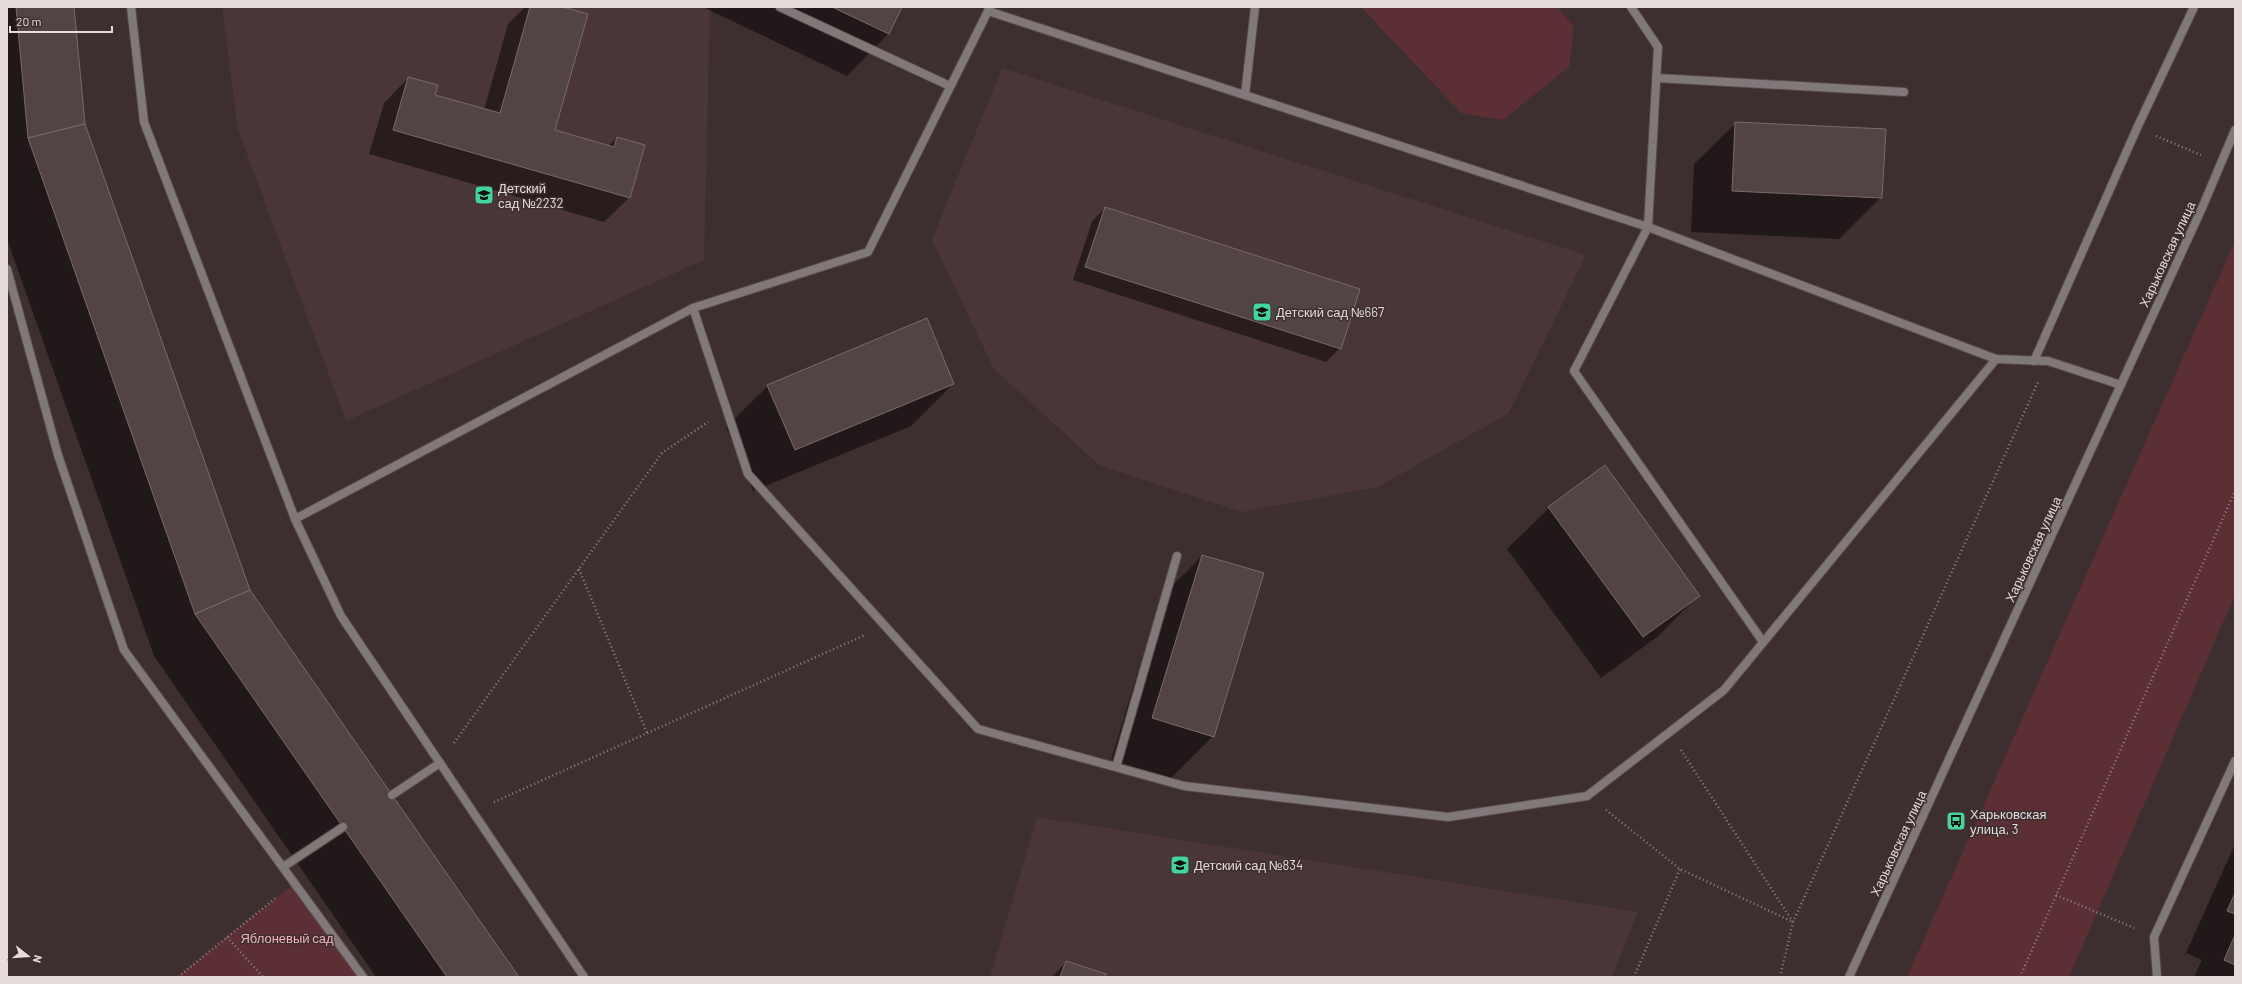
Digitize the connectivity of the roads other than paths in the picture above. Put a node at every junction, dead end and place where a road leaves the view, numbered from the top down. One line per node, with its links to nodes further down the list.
1 (131, 7): 19 (street)
2 (780, 7): 8 (street)
3 (1255, 7): 10 (street)
4 (1631, 7): 7 (street)
5 (2194, 7): 17 (street)
6 (989, 9): 8 (street); 10 (street)
7 (1657, 78): 9 (street); 13 (street)
8 (950, 86): 15 (street)
9 (1904, 92)
10 (1245, 95): 13 (street)
11 (2235, 130): 12 (street, Харьковская улица)
12 (2233, 139): 18 (street, Харьковская улица)
13 (1648, 227): 16 (street); 21 (street)
14 (7, 269): 27 (street)
15 (693, 308): 19 (street); 24 (street)
16 (1996, 359): 17 (street); 21 (street)
17 (2034, 361): 18 (street)
18 (2121, 385): 30 (street, Харьковская улица)
19 (295, 519): 23 (street)
20 (1177, 556): 24 (street)
21 (1763, 642): 24 (street)
22 (2235, 761): 31 (street)
23 (440, 763): 25 (street); 29 (street)
24 (1116, 767)
25 (392, 795)
26 (343, 827): 27 (street)
27 (283, 867): 28 (street)
28 (363, 977)
29 (584, 977)
30 (1849, 977)
31 (2157, 977)

